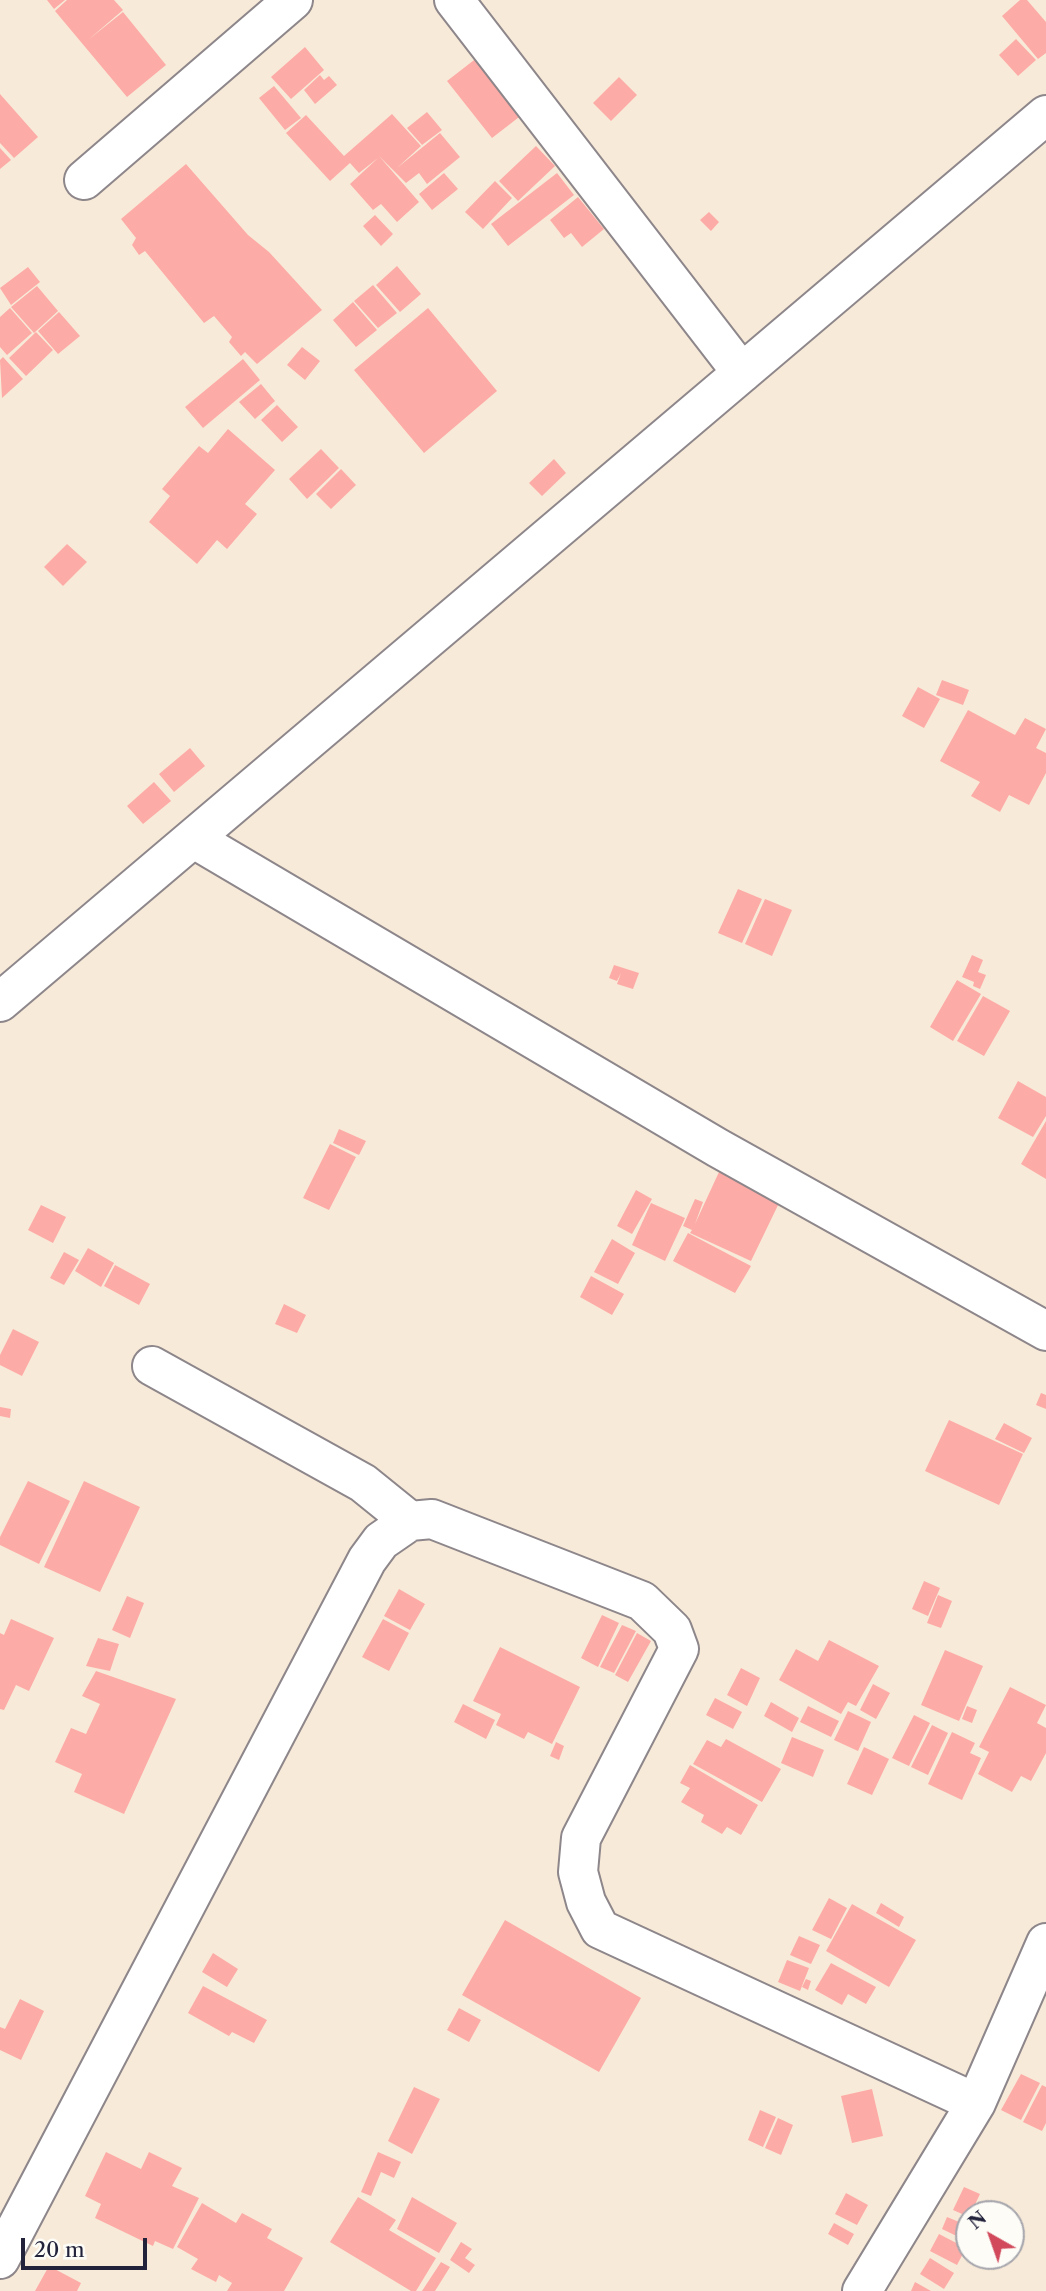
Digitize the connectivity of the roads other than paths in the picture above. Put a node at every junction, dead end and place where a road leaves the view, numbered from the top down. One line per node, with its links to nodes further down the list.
1 (293, 0): 4 (street)
2 (454, 0): 5 (street)
3 (1046, 115): 5 (street)
4 (84, 180)
5 (742, 373): 6 (street)
6 (194, 839): 7 (street); 8 (street)
7 (0, 1002)
8 (1046, 1331)
9 (152, 1366): 10 (street)
10 (410, 1521): 12 (street); 13 (street)
11 (1046, 1943): 12 (street)
12 (976, 2103): 14 (street)
13 (0, 2259)
14 (862, 2291)

